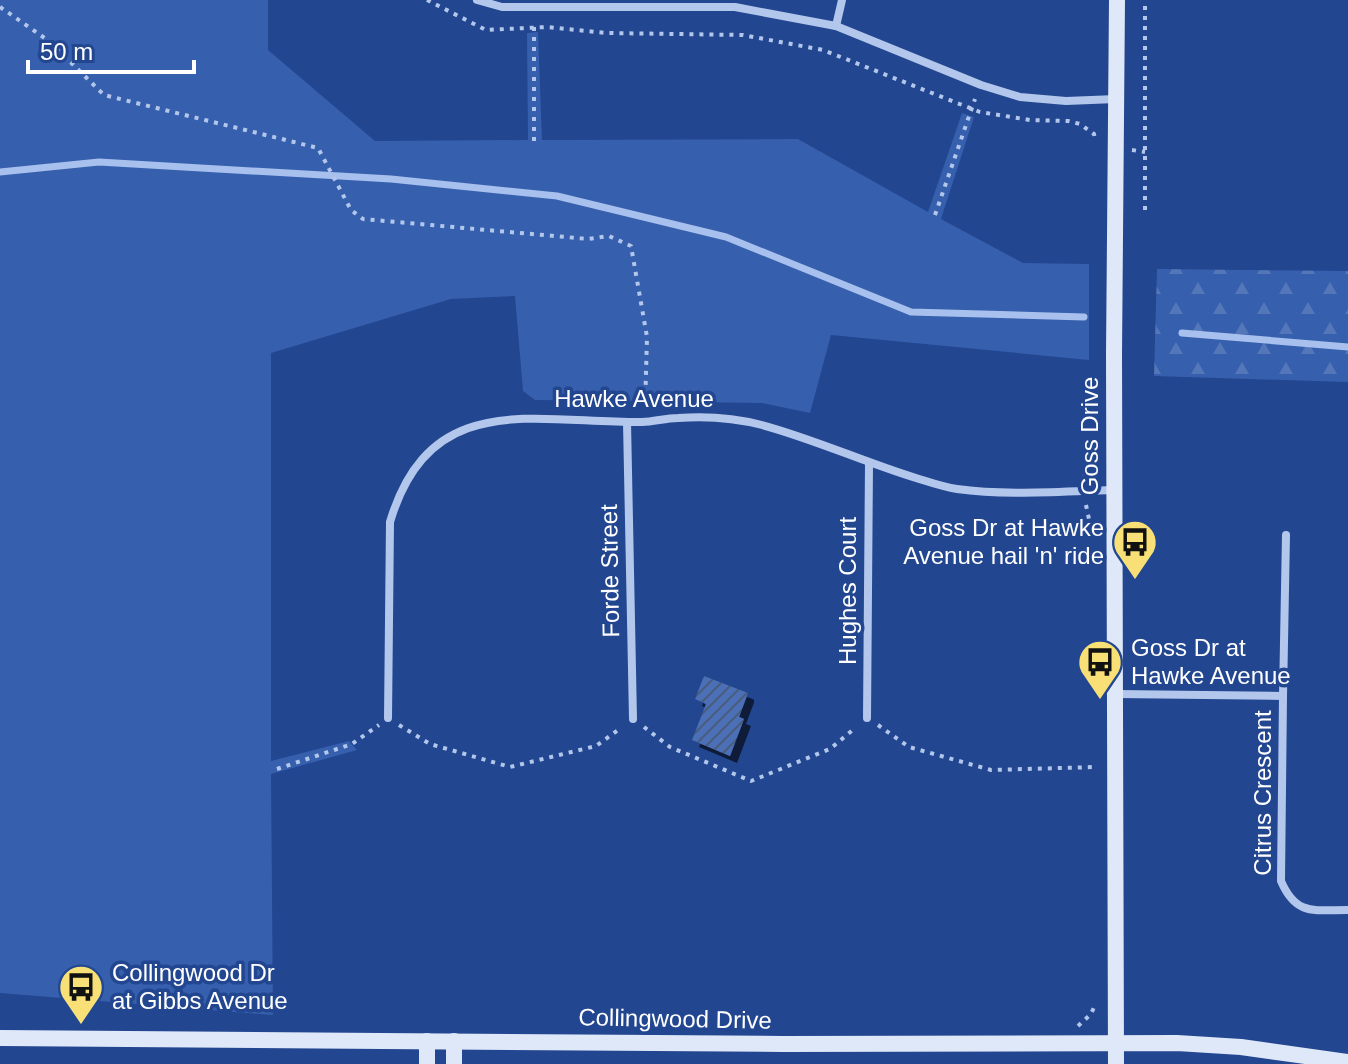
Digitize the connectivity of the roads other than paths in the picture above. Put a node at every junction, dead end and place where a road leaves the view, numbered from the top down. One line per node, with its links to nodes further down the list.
1 (477, 0): 4 (street)
2 (842, 0): 4 (street)
3 (1117, 0): 5 (main road, Goss Drive)
4 (836, 26): 5 (street)
5 (1117, 99): 8 (main road, Goss Drive)
6 (627, 422): 7 (street, Hawke Avenue); 12 (street, Hawke Avenue); 14 (street, Forde Street)
7 (869, 464): 8 (street, Hawke Avenue); 13 (street, Hughes Court)
8 (1114, 490): 10 (main road, Goss Drive)
9 (1286, 535): 11 (street)
10 (1114, 694): 11 (street, Citrus Crescent); 19 (main road, Goss Drive)
11 (1283, 696): 15 (street, Citrus Crescent)
12 (388, 718)
13 (867, 718)
14 (633, 719)
15 (1348, 910)
16 (0, 1038): 17 (main road, Collingwood Drive)
17 (427, 1041): 18 (main road, Collingwood Drive); 21 (main road)
18 (454, 1041): 19 (main road, Collingwood Drive); 22 (main road)
19 (1116, 1042): 20 (main road, Collingwood Drive); 23 (main road, Goss Drive)
20 (1348, 1062)
21 (427, 1064)
22 (454, 1064)
23 (1116, 1064)

